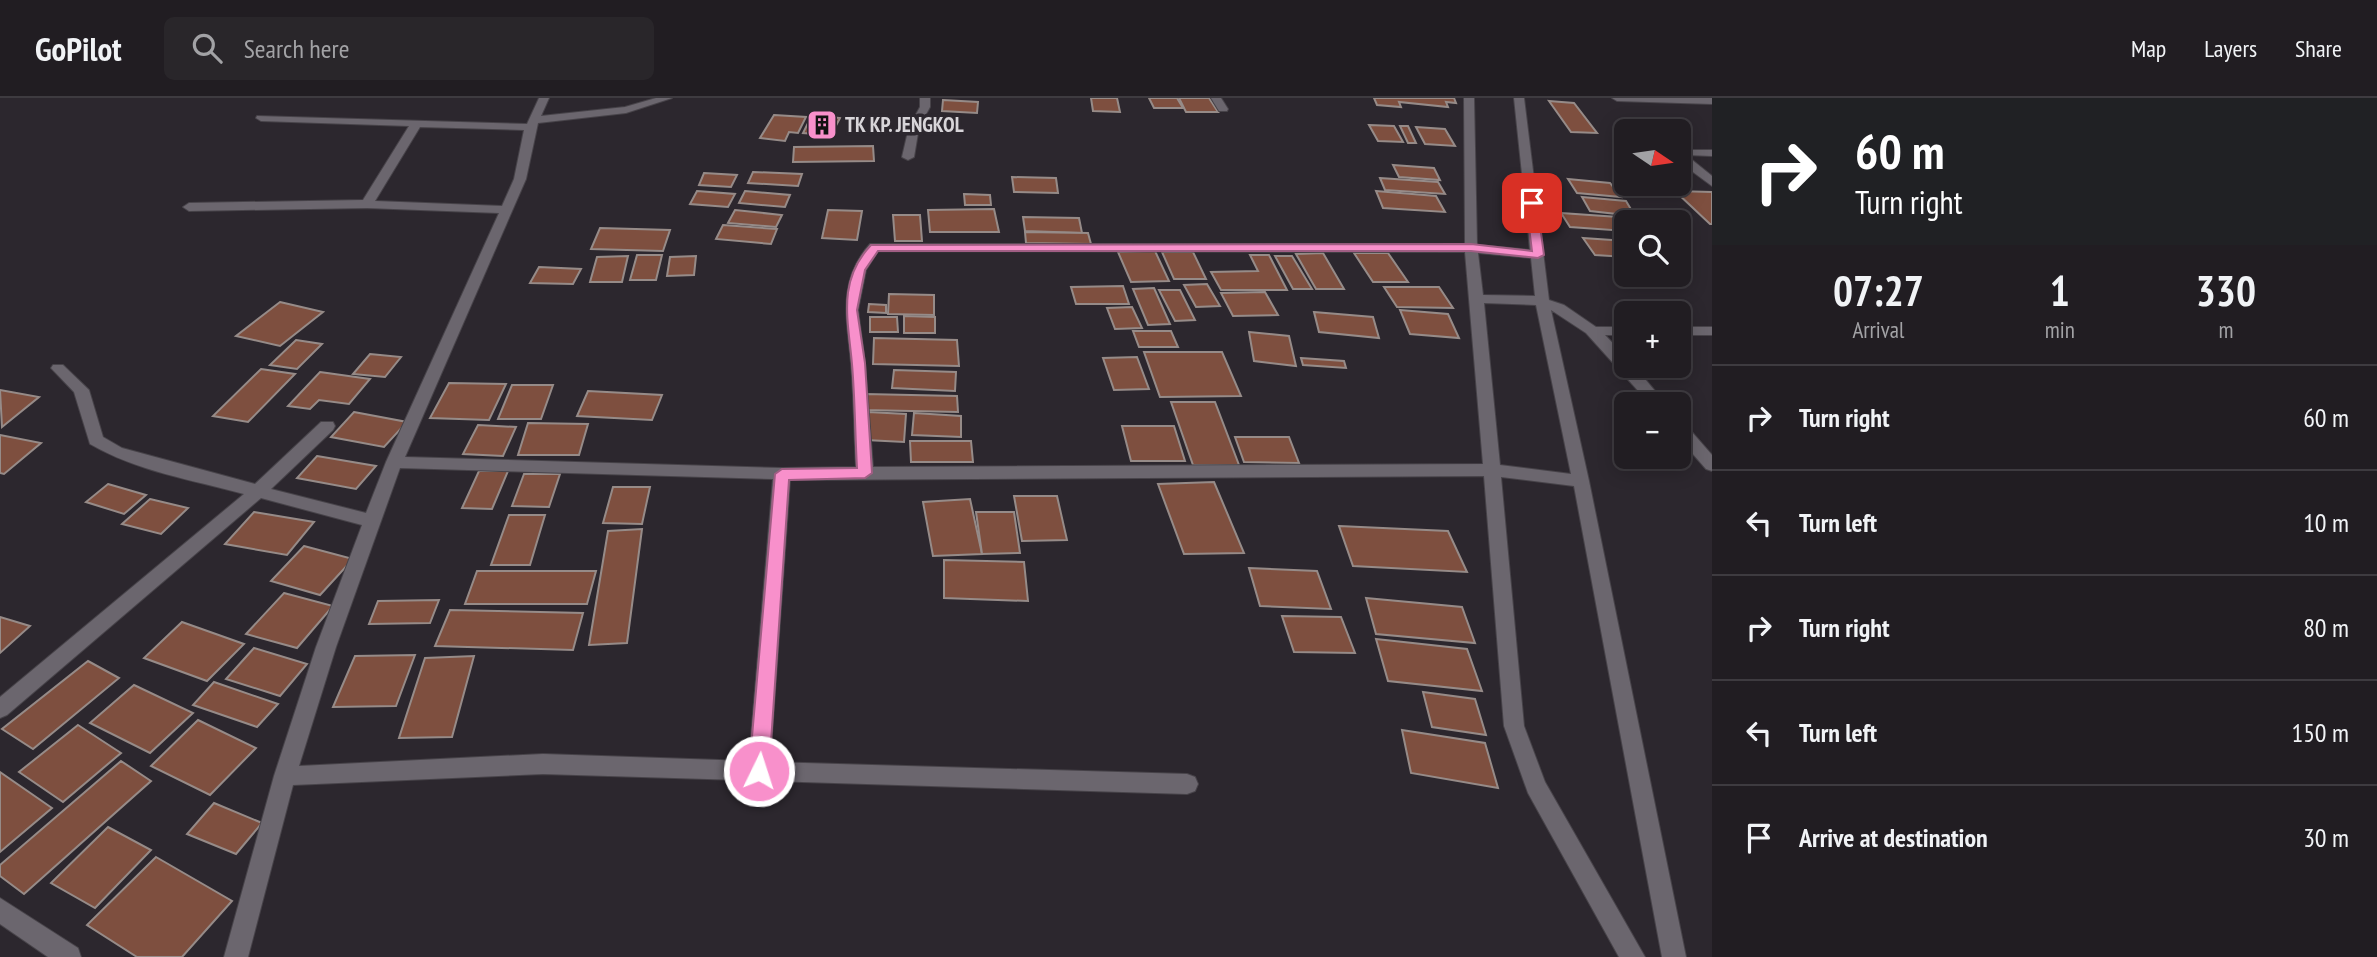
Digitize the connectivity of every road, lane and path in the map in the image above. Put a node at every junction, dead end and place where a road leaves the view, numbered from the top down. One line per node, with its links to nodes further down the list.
1 (544, 98): 12 (street)
2 (667, 98): 12 (street)
3 (925, 98): 14 (street)
4 (1216, 98): 9 (street)
5 (1469, 98): 19 (street)
6 (1519, 98): 20 (street)
7 (1617, 98): 8 (street)
8 (1712, 101)
9 (1223, 109)
10 (261, 118): 11 (street)
11 (417, 122): 12 (street); 16 (street)
12 (532, 124): 18 (street)
13 (1712, 153): 15 (street)
14 (908, 157)
15 (1712, 182)
16 (367, 204): 17 (street); 18 (street)
17 (189, 207)
18 (506, 210): 31 (street)
19 (1471, 248): 20 (street); 21 (street); 34 (street)
20 (1538, 255): 22 (street)
21 (1477, 299): 22 (street); 33 (street)
22 (1542, 302): 23 (street); 36 (street)
23 (1592, 331): 24 (street); 28 (street)
24 (1614, 331)
25 (1691, 331): 26 (street)
26 (1712, 331)
27 (58, 368): 37 (street)
28 (1647, 392)
29 (327, 426): 37 (street)
30 (1691, 442): 32 (street)
31 (394, 462): 35 (street); 38 (street)
32 (1712, 465)
33 (1490, 470): 34 (street); 36 (street); 46 (street)
34 (865, 473): 35 (street)
35 (782, 474): 40 (street)
36 (1581, 481): 47 (street)
37 (257, 492): 38 (street); 39 (street)
38 (371, 522): 41 (street)
39 (0, 709)
40 (759, 771): 41 (street); 42 (street)
41 (285, 776): 45 (street)
42 (1187, 784)
43 (0, 910): 44 (street)
44 (69, 957)
45 (236, 957)
46 (1633, 957)
47 (1674, 957)

